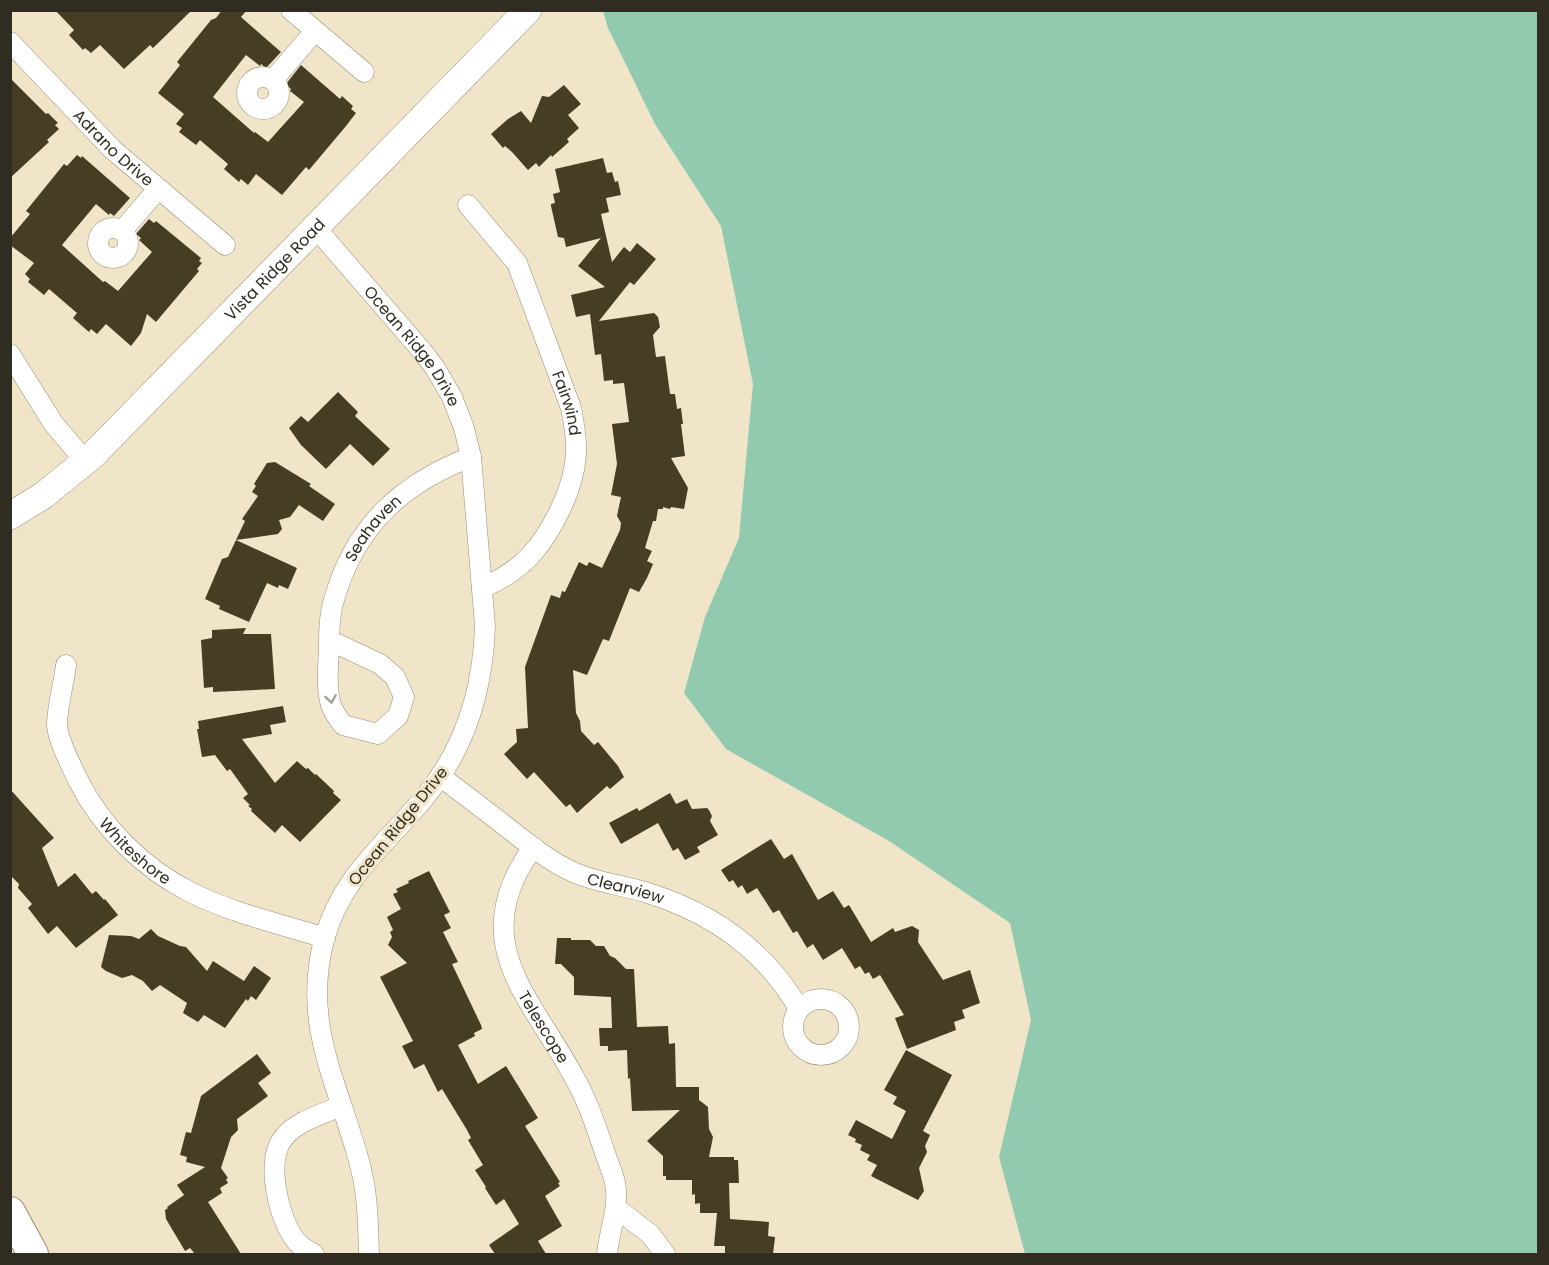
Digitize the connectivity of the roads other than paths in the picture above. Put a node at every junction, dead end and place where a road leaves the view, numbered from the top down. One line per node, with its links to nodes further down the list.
1 (291, 10): 3 (street)
2 (528, 10): 9 (street, Vista Ridge Road)
3 (315, 32): 5 (street); 6 (street)
4 (14, 51): 7 (street, Adrano Drive)
5 (364, 72)
6 (273, 80)
7 (158, 189): 10 (street); 11 (street, Adrano Drive)
8 (468, 206): 16 (street, Fairwind)
9 (315, 227): 13 (street, Ocean Ridge Drive); 14 (street, Vista Ridge Road)
10 (122, 231)
11 (225, 246)
12 (10, 354): 14 (street)
13 (471, 457): 16 (street, Ocean Ridge Drive); 17 (street, Seahaven)
14 (85, 461): 15 (street, Vista Ridge Road)
15 (10, 516)
16 (482, 588): 19 (street, Ocean Ridge Drive)
17 (329, 640): 17 (street, Seahaven, one-way to 17)
18 (66, 666): 21 (street, Whiteshore)
19 (441, 777): 20 (street, Clearview); 21 (street, Ocean Ridge Drive)
20 (532, 847): 22 (street, Clearview); 24 (street, Telescope)
21 (325, 938): 23 (street, Ocean Ridge Drive)
22 (799, 1009)
23 (340, 1106): 27 (street); 28 (street, Ocean Ridge Drive)
24 (616, 1208): 29 (street, Telescope); 30 (street)
25 (10, 1212): 26 (main road)
26 (33, 1254)
27 (314, 1254)
28 (369, 1254)
29 (607, 1254)
30 (665, 1254)

